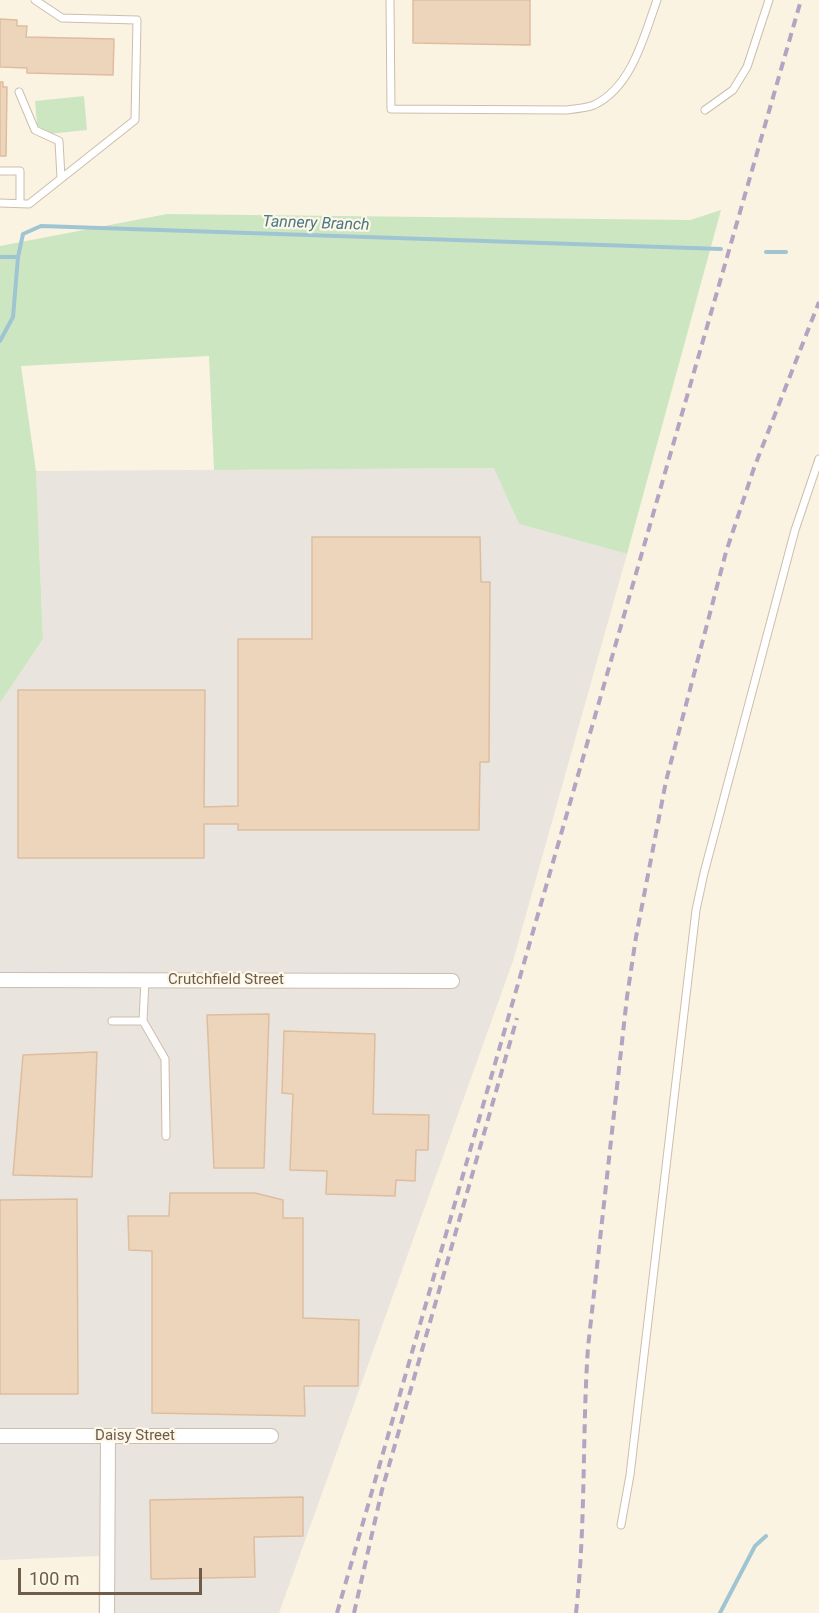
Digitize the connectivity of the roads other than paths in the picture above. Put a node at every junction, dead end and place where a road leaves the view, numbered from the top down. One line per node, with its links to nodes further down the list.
1 (35, 0): 8 (lane)
2 (390, 0): 3 (lane)
3 (657, 0)
4 (769, 0): 6 (lane)
5 (19, 92): 8 (lane)
6 (705, 110)
7 (0, 171): 10 (lane)
8 (61, 178): 10 (lane)
9 (0, 203): 10 (lane)
10 (20, 203)
11 (819, 459): 21 (lane)
12 (0, 980): 13 (street, Crutchfield Street)
13 (145, 980): 14 (street, Crutchfield Street); 16 (lane)
14 (452, 981)
15 (112, 1021): 16 (lane)
16 (143, 1021): 17 (lane)
17 (166, 1136)
18 (0, 1436): 19 (street, Daisy Street)
19 (108, 1436): 20 (street, Daisy Street); 22 (street)
20 (271, 1436)
21 (621, 1525)
22 (108, 1613)

